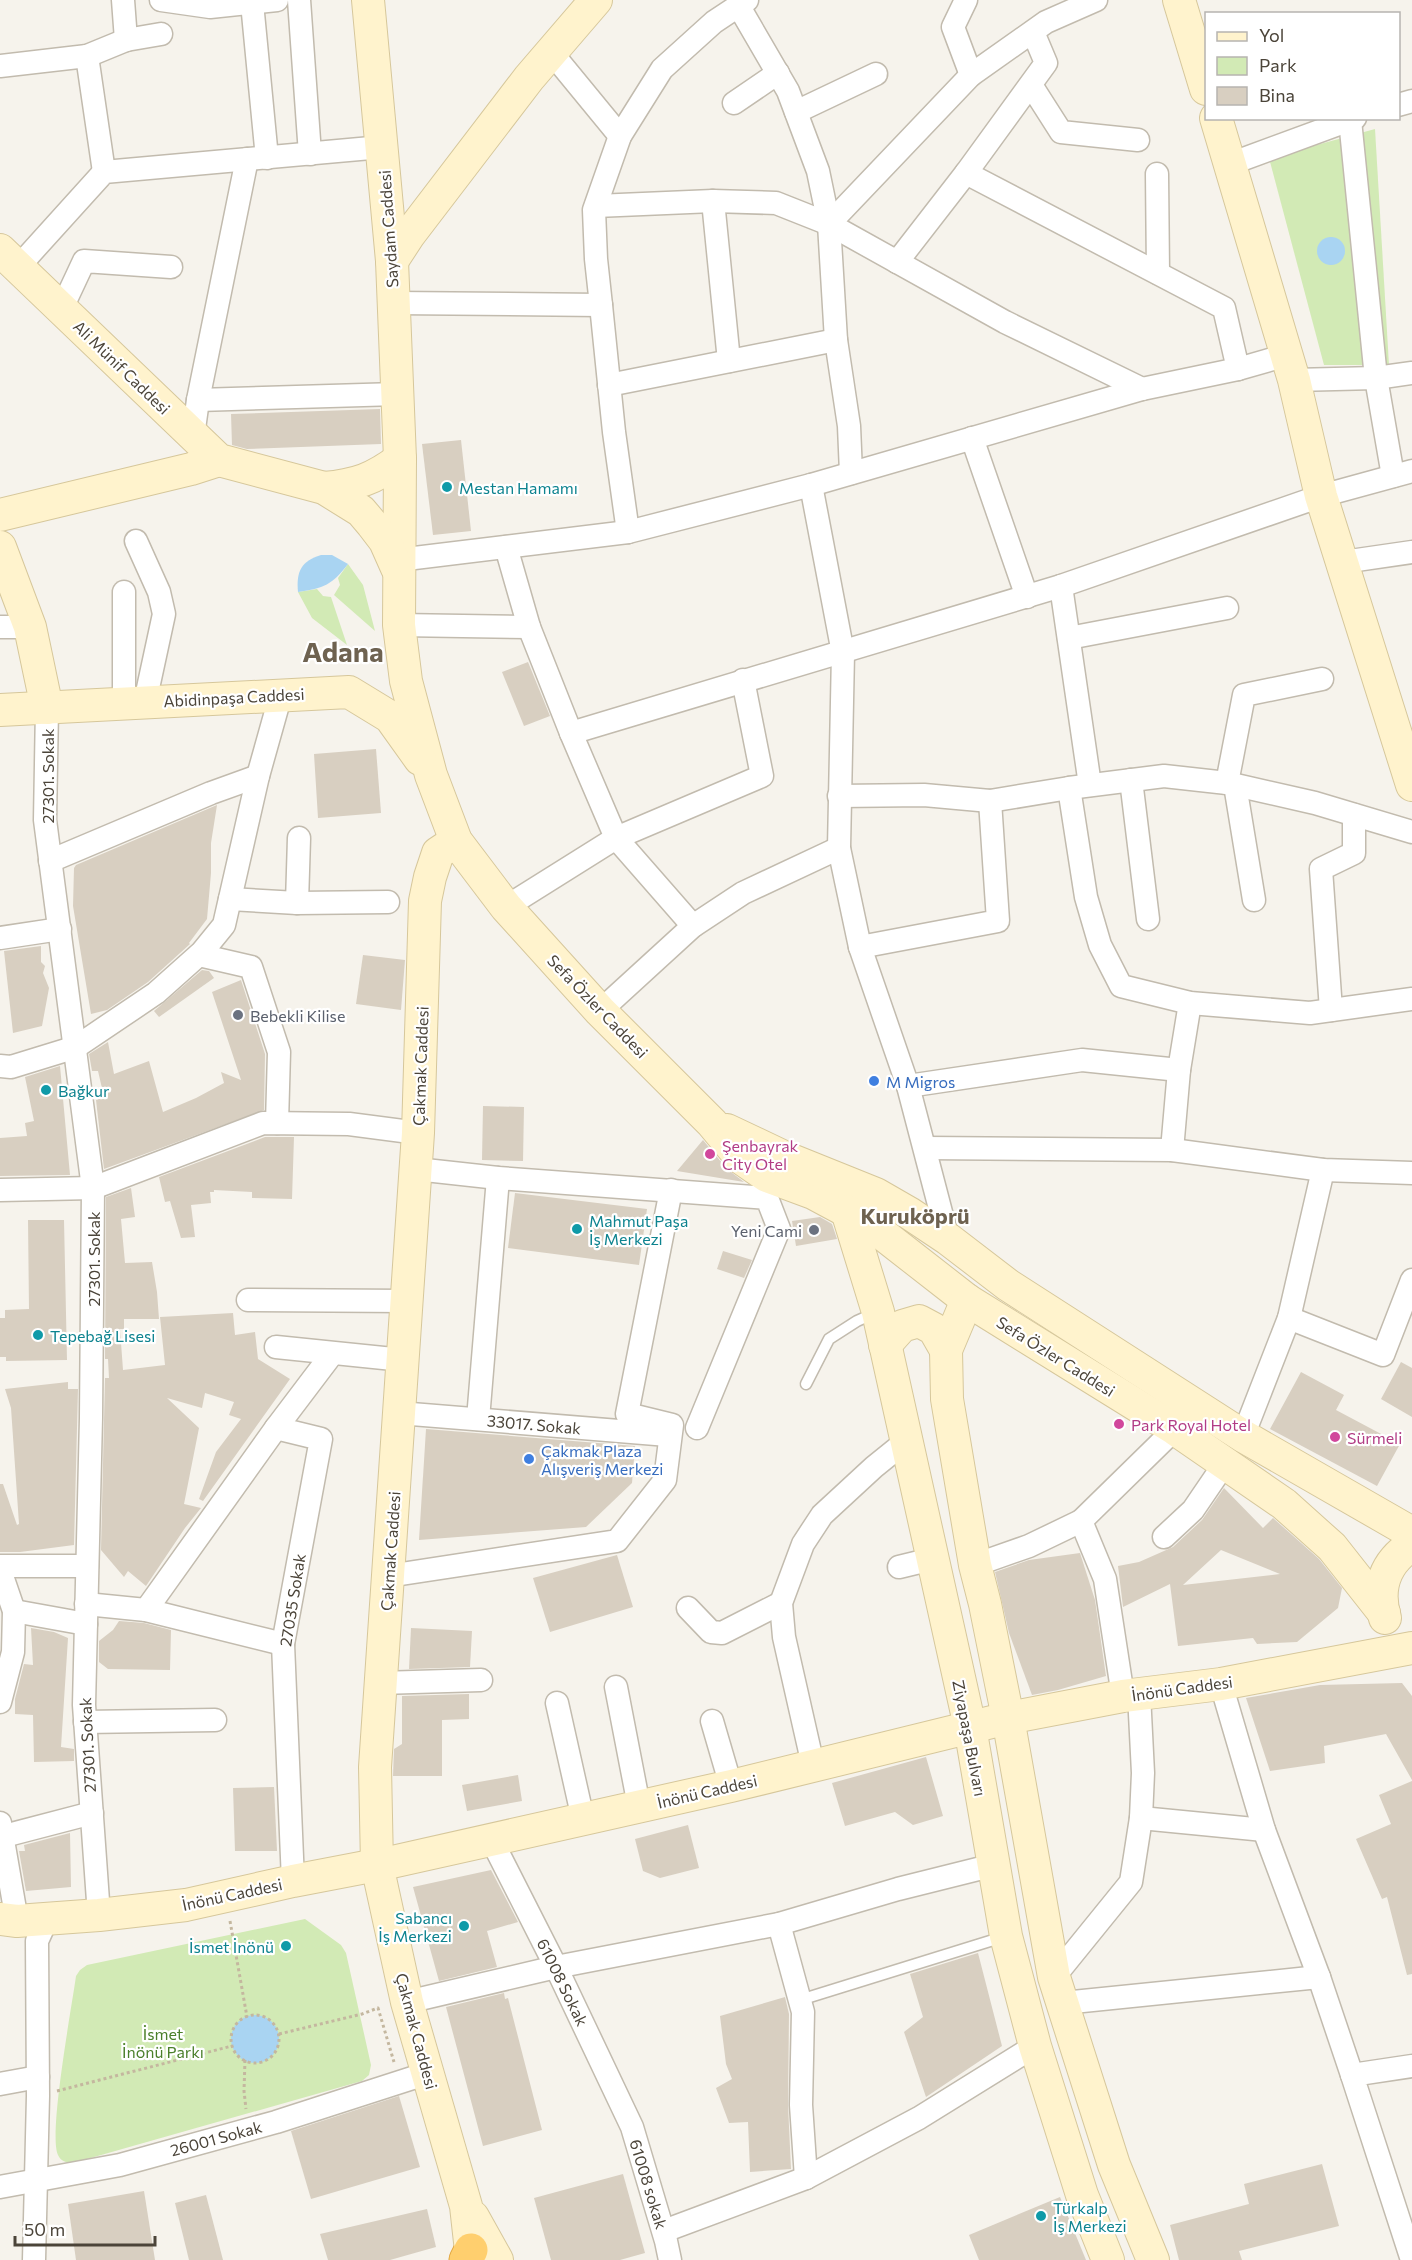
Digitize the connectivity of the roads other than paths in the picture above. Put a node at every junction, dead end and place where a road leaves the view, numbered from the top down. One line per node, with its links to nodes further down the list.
1 (123, 0): 14 (street)
2 (161, 0): 10 (street)
3 (277, 0): 10 (street)
4 (299, 0): 31 (street)
5 (368, 0): 30 (main road, Saydam Caddesi)
6 (596, 0): 15 (main road)
7 (966, 0): 20 (street)
8 (1096, 0): 12 (street)
9 (1179, 0): 22 (main road)
10 (252, 3): 32 (street)
11 (742, 3): 18 (street); 28 (street)
12 (1033, 32): 20 (street); 21 (street)
13 (161, 34): 14 (street)
14 (126, 40): 16 (street)
15 (551, 52): 28 (street); 41 (main road)
16 (87, 56): 17 (street); 34 (street)
17 (0, 66)
18 (778, 73): 23 (street); 24 (street)
19 (876, 74): 24 (street)
20 (971, 75): 39 (street)
21 (1031, 85): 29 (street); 35 (street)
22 (1205, 86)
23 (734, 103)
24 (796, 112): 39 (street)
25 (1217, 120): 33 (main road)
26 (1350, 120): 33 (street)
27 (1353, 120): 53 (street)
28 (620, 136): 38 (street)
29 (1138, 140)
30 (382, 147): 31 (street); 41 (main road, Saydam Caddesi)
31 (310, 154): 32 (street)
32 (257, 159): 34 (street); 57 (street)
33 (1230, 164): 50 (main road)
34 (104, 172): 40 (street)
35 (966, 173): 42 (street); 44 (street)
36 (1157, 174): 44 (street)
37 (713, 201): 38 (street); 39 (street); 49 (street)
38 (596, 206): 46 (street)
39 (829, 224): 42 (street); 48 (street)
40 (10, 258): 47 (main road, Ali Münif Caddesi)
41 (392, 261): 45 (main road, Saydam Caddesi)
42 (897, 262): 55 (street)
43 (171, 267): 47 (street)
44 (1158, 273): 51 (street)
45 (394, 303): 46 (street); 56 (main road, Saydam Caddesi)
46 (601, 305): 54 (street)
47 (62, 308): 58 (main road, Ali Münif Caddesi)
48 (836, 340): 49 (street); 62 (street)
49 (729, 361): 54 (street)
50 (1290, 367): 51 (street); 53 (street); 66 (main road)
51 (1238, 369): 55 (street)
52 (1412, 374): 53 (street)
53 (1376, 378): 63 (street)
54 (609, 385): 68 (street)
55 (1142, 388): 59 (street)
56 (397, 394): 57 (street); 60 (main road, Saydam Caddesi)
57 (198, 400): 58 (street)
58 (193, 436): 61 (main road, Ali Münif Caddesi)
59 (972, 438): 62 (street); 77 (street)
60 (400, 459): 65 (main road); 74 (main road, Saydam Caddesi)
61 (219, 460): 65 (main road, Ali Münif Caddesi); 67 (main road)
62 (851, 473): 64 (street)
63 (1402, 474): 66 (street)
64 (811, 485): 68 (street); 83 (street)
65 (324, 488): 74 (main road)
66 (1321, 496): 73 (main road); 75 (street)
67 (0, 515)
68 (627, 532): 71 (street)
69 (136, 541): 87 (street)
70 (0, 547): 80 (main road)
71 (506, 547): 74 (street); 81 (street)
72 (1412, 552): 73 (street)
73 (1343, 562): 95 (main road)
74 (398, 566): 79 (main road, Saydam Caddesi)
75 (1061, 586): 77 (street); 82 (street)
76 (124, 592): 87 (street)
77 (1028, 597): 83 (street)
78 (1227, 608): 82 (street)
79 (399, 625): 81 (street); 91 (main road, Saydam Caddesi)
80 (15, 627): 88 (main road)
81 (529, 627): 90 (street)
82 (1069, 638): 96 (street)
83 (843, 653): 85 (street); 97 (street)
84 (1322, 679): 94 (street)
85 (743, 680): 90 (street); 102 (street)
86 (282, 694): 87 (main road, Abidinpaşa Caddesi); 91 (main road, Abidinpaşa Caddesi); 92 (street)
87 (135, 703): 88 (main road, Abidinpaşa Caddesi)
88 (48, 708): 89 (main road, Abidinpaşa Caddesi); 105 (street, 27301. Sokak)
89 (0, 710)
90 (571, 733): 102 (street)
91 (432, 775): 103 (main road, Sefa Özler Caddesi)
92 (258, 776): 105 (street); 107 (street)
93 (1131, 780): 94 (street); 96 (street); 111 (street)
94 (1231, 784): 99 (street); 108 (street)
95 (1412, 785)
96 (1080, 786): 98 (street); 118 (street)
97 (839, 796): 98 (street); 104 (street)
98 (990, 801): 115 (street)
99 (1354, 814): 100 (street); 119 (street)
100 (1412, 832)
101 (299, 838): 110 (street)
102 (616, 838): 106 (street); 112 (street)
103 (456, 841): 106 (main road, Sefa Özler Caddesi); 127 (main road, Çakmak Caddesi)
104 (839, 848): 112 (street); 115 (street)
105 (50, 861): 113 (street, 27301. Sokak)
106 (497, 897): 120 (main road, Sefa Özler Caddesi)
107 (230, 899): 110 (street); 116 (street)
108 (1254, 900)
109 (388, 902): 110 (street)
110 (297, 903)
111 (1148, 919)
112 (693, 926): 120 (street)
113 (60, 929): 114 (street); 121 (street, 27301. Sokak)
114 (0, 938)
115 (860, 948): 124 (street)
116 (199, 955): 121 (street); 125 (street)
117 (1412, 999): 119 (street)
118 (1190, 1003): 119 (street); 123 (street)
119 (1331, 1010)
120 (600, 1011): 126 (main road, Sefa Özler Caddesi)
121 (76, 1047): 122 (street); 134 (street, 27301. Sokak)
122 (0, 1066)
123 (1179, 1070): 124 (street); 129 (street)
124 (908, 1086): 128 (street)
125 (278, 1123): 127 (street); 134 (street)
126 (712, 1123): 137 (main road, Sefa Özler Caddesi); 138 (main road, Sefa Özler Caddesi)
127 (418, 1133): 130 (main road, Çakmak Caddesi)
128 (926, 1148): 129 (street); 138 (street)
129 (1172, 1150): 131 (street)
130 (416, 1169): 133 (street); 142 (main road, Çakmak Caddesi)
131 (1323, 1170): 132 (street); 144 (street)
132 (1412, 1173)
133 (498, 1178): 136 (street); 152 (street)
134 (93, 1188): 135 (street); 166 (street, 27301. Sokak)
135 (0, 1190)
136 (671, 1190): 154 (street); 156 (street)
137 (847, 1211): 141 (main road, Sefa Özler Caddesi); 143 (main road, Ziyapaşa Bulvarı)
138 (948, 1239): 157 (main road, Sefa Özler Caddesi)
139 (1412, 1280): 144 (street)
140 (248, 1300): 142 (street)
141 (967, 1300): 147 (main road); 155 (main road, Sefa Özler Caddesi)
142 (407, 1301): 149 (main road, Çakmak Caddesi)
143 (878, 1312): 145 (main road, Ziyapaşa Bulvarı); 150 (lane)
144 (1289, 1318): 157 (street)
145 (885, 1345): 147 (main road); 158 (main road, Ziyapaşa Bulvarı)
146 (276, 1347): 148 (street)
147 (946, 1350): 165 (main road)
148 (332, 1354): 149 (street); 153 (street)
149 (403, 1360): 151 (main road, Çakmak Caddesi)
150 (806, 1384)
151 (399, 1413): 152 (street, 33017. Sokak); 169 (main road, Çakmak Caddesi)
152 (478, 1419): 156 (street, 33017. Sokak)
153 (276, 1428): 172 (street); 176 (street, 27035 Sokak)
154 (698, 1428)
155 (1175, 1429): 159 (main road, Sefa Özler Caddesi); 160 (street)
156 (670, 1435): 169 (street)
157 (1243, 1436): 161 (main road, Sefa Özler Caddesi)
158 (905, 1442): 164 (main road, Ziyapaşa Bulvarı); 170 (street)
159 (1225, 1462): 162 (street); 173 (main road, Sefa Özler Caddesi)
160 (1081, 1521): 165 (street); 182 (street)
161 (1412, 1533)
162 (1164, 1537)
163 (1412, 1545): 173 (main road)
164 (932, 1559): 167 (street); 189 (main road, Ziyapaşa Bulvarı)
165 (975, 1565): 185 (main road)
166 (87, 1566): 168 (street); 174 (street, 27301. Sokak)
167 (899, 1567)
168 (0, 1568): 175 (street)
169 (388, 1576): 179 (main road, Çakmak Caddesi)
170 (781, 1603): 171 (street); 190 (street)
171 (688, 1608)
172 (146, 1610): 174 (street); 176 (street)
173 (1383, 1613): 177 (main road, Sefa Özler Caddesi)
174 (86, 1614): 175 (street); 188 (street, 27301. Sokak)
175 (9, 1623): 183 (street)
176 (283, 1644): 201 (street, 27035 Sokak)
177 (1412, 1647): 180 (main road, İnönü Caddesi)
178 (481, 1680): 179 (street)
179 (381, 1683): 200 (main road, Çakmak Caddesi)
180 (1221, 1684): 182 (main road, İnönü Caddesi); 196 (street)
181 (616, 1688): 192 (street)
182 (1131, 1695): 185 (main road, İnönü Caddesi); 194 (street)
183 (0, 1702)
184 (557, 1703): 195 (street)
185 (1008, 1718): 189 (main road, İnönü Caddesi); 209 (main road)
186 (215, 1720): 188 (street)
187 (712, 1721): 191 (street)
188 (85, 1722): 193 (street, 27301. Sokak)
189 (970, 1727): 190 (main road, İnönü Caddesi); 199 (main road, Ziyapaşa Bulvarı)
190 (813, 1765): 191 (main road, İnönü Caddesi)
191 (731, 1786): 192 (main road, İnönü Caddesi)
192 (639, 1806): 195 (main road, İnönü Caddesi)
193 (92, 1813): 197 (street, 27301. Sokak); 202 (street, 27301. Sokak)
194 (1141, 1818): 196 (street); 209 (street)
195 (583, 1819): 198 (main road, İnönü Caddesi)
196 (1264, 1830): 208 (street)
197 (1, 1832): 204 (street)
198 (491, 1839): 200 (main road, İnönü Caddesi); 207 (street, 61008 Sokak)
199 (994, 1864): 205 (street); 206 (main road, Ziyapaşa Bulvarı)
200 (377, 1865): 201 (main road, İnönü Caddesi); 211 (main road, Çakmak Caddesi)
201 (293, 1881): 202 (main road, İnönü Caddesi)
202 (99, 1915): 203 (main road, İnönü Caddesi)
203 (47, 1918): 204 (main road, İnönü Caddesi); 217 (street)
204 (8, 1920)
205 (779, 1924): 207 (street); 210 (street)
206 (1006, 1936): 210 (lane); 212 (main road, Ziyapaşa Bulvarı)
207 (556, 1967): 211 (street); 218 (street, 61008 Sokak)
208 (1319, 1977): 209 (street); 214 (street)
209 (1059, 1990): 226 (main road)
210 (800, 2000): 219 (street)
211 (407, 2002): 215 (main road, Çakmak Caddesi)
212 (1035, 2046): 219 (street); 225 (main road, Ziyapaşa Bulvarı)
213 (1412, 2066): 214 (street)
214 (1352, 2075): 227 (street)
215 (414, 2078): 220 (street, 26001 Sokak); 223 (main road, Çakmak Caddesi)
216 (0, 2084): 217 (street)
217 (38, 2086): 220 (street)
218 (632, 2127): 222 (street, 61008 sokak)
219 (806, 2178): 222 (street)
220 (35, 2181): 221 (street, 26001 Sokak); 224 (street)
221 (0, 2187)
222 (667, 2244)
223 (476, 2258)
224 (34, 2260)
225 (1108, 2260)
226 (1153, 2260)
227 (1412, 2260)

